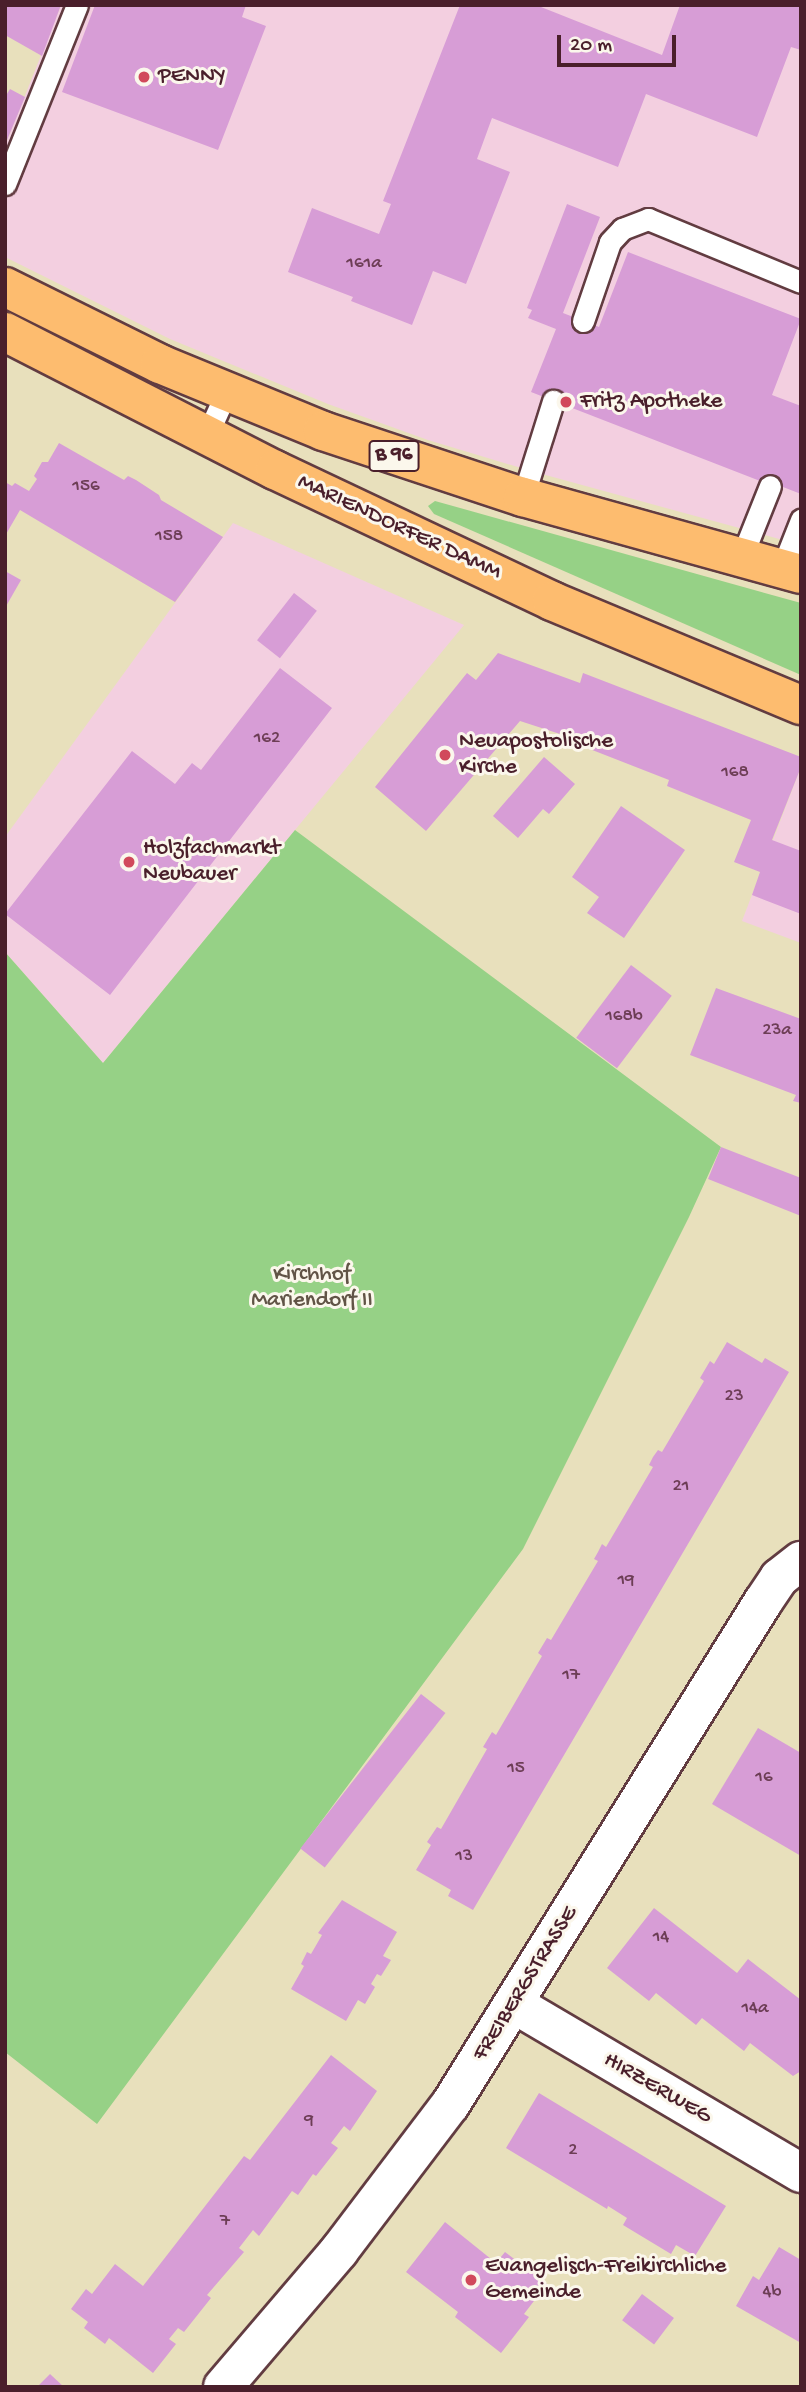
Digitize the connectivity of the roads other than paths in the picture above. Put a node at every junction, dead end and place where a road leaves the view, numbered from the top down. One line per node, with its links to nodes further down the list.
1 (76, 5): 2 (lane)
2 (5, 184)
3 (801, 282): 5 (lane)
4 (5, 287): 7 (main road, B 96)
5 (583, 321)
6 (5, 332): 9 (main road, MARIENDORFER DAMM)
7 (226, 393): 9 (lane); 11 (main road, B 96)
8 (553, 401): 11 (lane)
9 (207, 435): 15 (main road, MARIENDORFER DAMM)
10 (770, 486): 13 (lane)
11 (523, 497): 13 (main road, B 96)
12 (801, 520): 14 (lane)
13 (742, 556): 14 (main road, B 96)
14 (791, 571)
15 (801, 705)
16 (801, 1560): 17 (street, FREIBERGSTRASSE)
17 (514, 2004): 18 (street, HIRZERWEG); 19 (street, FREIBERGSTRASSE)
18 (801, 2173)
19 (223, 2387)

